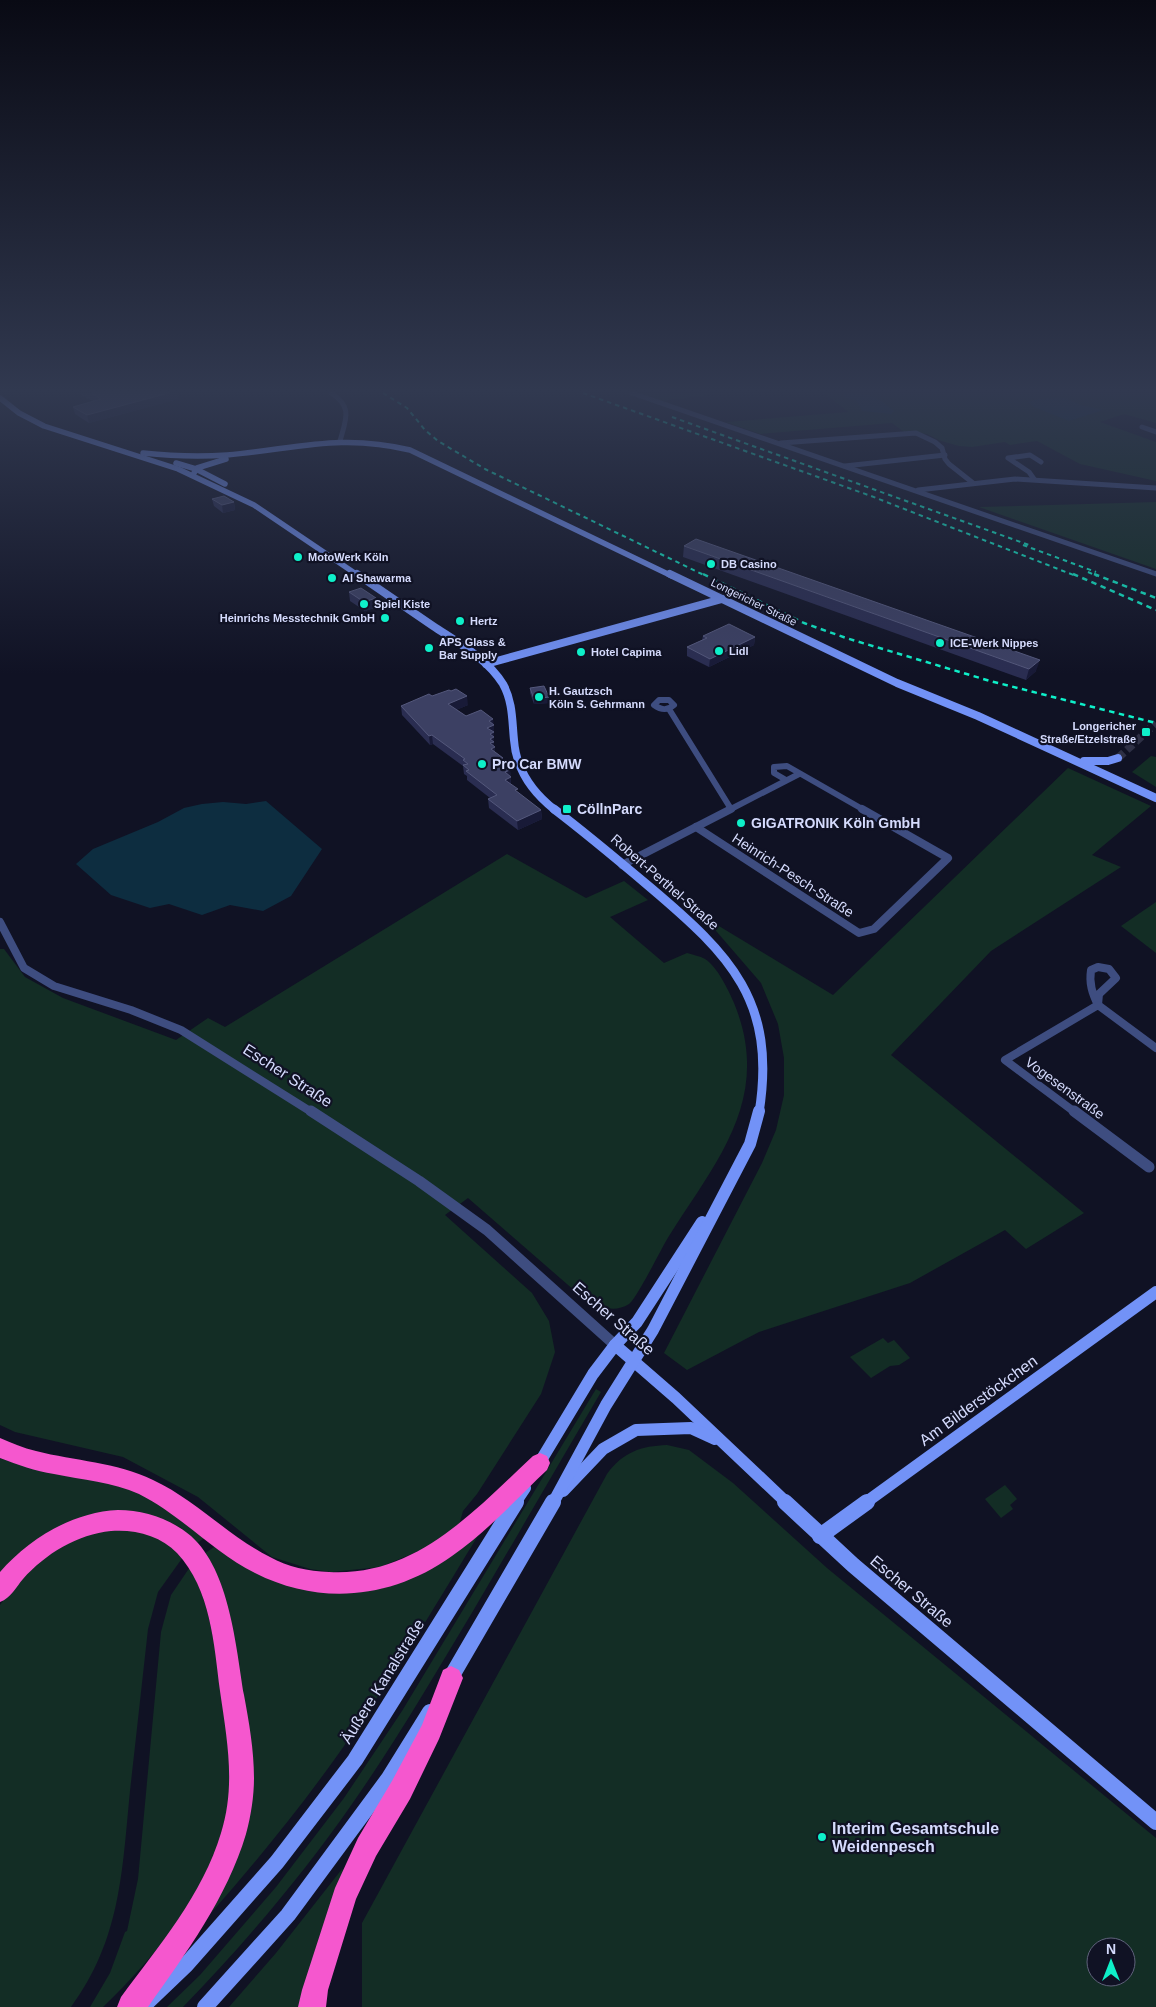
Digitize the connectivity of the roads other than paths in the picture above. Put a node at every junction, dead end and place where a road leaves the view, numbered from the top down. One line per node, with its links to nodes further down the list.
1 (215, 487): 9 (street, Robert-Perthel-Straße)
2 (227, 487): 9 (street, Robert-Perthel-Straße)
3 (488, 487): 11 (street, Longericher Straße)
4 (907, 487): 8 (street)
5 (944, 487): 8 (street)
6 (1138, 487): 7 (street)
7 (1156, 488)
8 (918, 490): 10 (street)
9 (254, 505): 12 (street, Robert-Perthel-Straße)
10 (1156, 574)
11 (722, 599): 12 (street); 14 (street, Longericher Straße)
12 (486, 664): 21 (street, Robert-Perthel-Straße)
13 (669, 709): 19 (street)
14 (1076, 760): 15 (street, Longericher Straße); 15 (street)
15 (1103, 772): 18 (street, Longericher Straße)
16 (799, 774): 17 (street); 17 (street); 20 (street, Heinrich-Pesch-Straße)
17 (786, 780): 19 (street)
18 (1156, 798)
19 (731, 808): 20 (street)
20 (696, 827): 21 (street)
21 (622, 865): 25 (street, Robert-Perthel-Straße)
22 (0, 922): 27 (street, Escher Straße)
23 (1156, 1048): 24 (street, Vogesenstraße)
24 (1149, 1167)
25 (718, 1202): 27 (street, Robert-Perthel-Straße); 28 (street, Robert-Perthel-Straße)
26 (1156, 1292): 33 (street, Am Bilderstöckchen)
27 (616, 1345): 28 (street, Escher Straße); 31 (street, Äußere Kanalstraße)
28 (634, 1360): 29 (street, Escher Straße); 32 (street)
29 (721, 1441): 32 (street); 33 (street, Escher Straße)
30 (0, 1448): 31 (highway)
31 (540, 1463): 38 (street, Äußere Kanalstraße)
32 (554, 1501): 35 (street)
33 (820, 1536): 36 (street, Escher Straße)
34 (0, 1591): 37 (highway)
35 (451, 1678): 39 (street); 40 (highway)
36 (1156, 1822)
37 (131, 2007)
38 (142, 2007)
39 (205, 2007)
40 (312, 2007)

